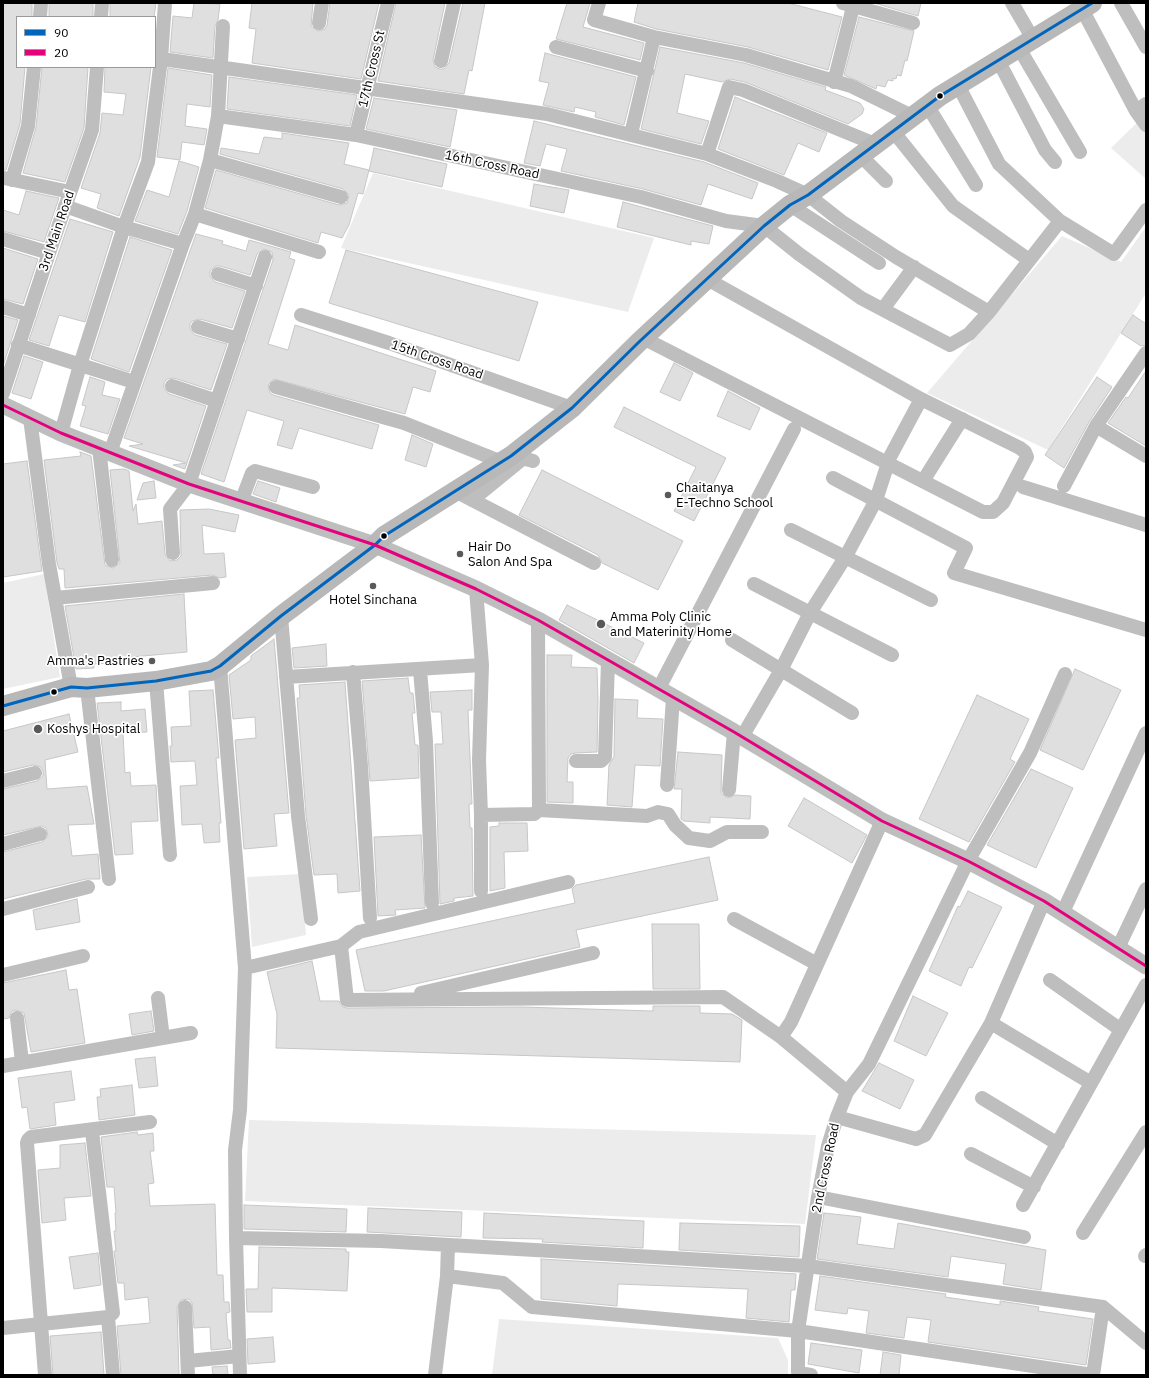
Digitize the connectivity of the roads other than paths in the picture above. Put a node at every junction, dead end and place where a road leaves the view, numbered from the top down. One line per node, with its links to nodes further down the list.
1 (41, 3): 12 (street)
2 (102, 3): 13 (street)
3 (165, 3): 21 (street)
4 (322, 3): 14 (street)
5 (388, 3): 30 (street, 17th Cross St)
6 (454, 3): 23 (street)
7 (599, 3): 17 (street)
8 (1012, 3): 18 (street)
9 (1121, 3): 20 (street)
10 (850, 4): 15 (street); 28 (street)
11 (1087, 6): 18 (main road); 31 (street)
12 (40, 16)
13 (101, 16)
14 (319, 23)
15 (914, 23)
16 (223, 26): 26 (street)
17 (654, 37): 27 (street); 28 (street)
18 (1026, 43): 22 (main road); 39 (street)
19 (556, 47): 27 (street)
20 (1146, 47)
21 (158, 59): 26 (street); 55 (street)
22 (998, 60): 29 (main road); 42 (street)
23 (442, 61)
24 (34, 68): 43 (street)
25 (97, 68): 46 (street, 3rd Main Road)
26 (222, 68): 30 (street); 33 (street)
27 (647, 71): 36 (street)
28 (834, 82): 32 (street)
29 (958, 85): 32 (main road); 53 (street)
30 (368, 89): 36 (street); 37 (street, 17th Cross St)
31 (1141, 107): 34 (street)
32 (919, 111): 35 (main road); 45 (street)
33 (218, 116): 37 (street, 16th Cross Road); 41 (street)
34 (1146, 125)
35 (893, 131): 38 (main road); 61 (street)
36 (631, 134): 40 (street)
37 (356, 135): 54 (street, 16th Cross Road)
38 (868, 150): 40 (street); 44 (street); 47 (main road)
39 (1080, 152)
40 (707, 154): 47 (street)
41 (210, 160): 48 (street); 52 (street)
42 (1055, 162)
43 (7, 179): 46 (street)
44 (886, 181)
45 (976, 184)
46 (70, 192): 50 (street, 3rd Main Road)
47 (808, 195): 49 (main road); 63 (street)
48 (341, 197)
49 (790, 205): 54 (main road); 62 (street)
50 (65, 206): 55 (street); 59 (street, 3rd Main Road)
51 (1146, 210): 53 (street)
52 (195, 214): 57 (street); 58 (street)
53 (1060, 221): 61 (street)
54 (764, 226): 65 (main road); 68 (street)
55 (124, 227): 57 (street); 77 (street)
56 (3, 240): 59 (street)
57 (183, 244): 78 (street)
58 (319, 252)
59 (48, 253): 70 (street, 3rd Main Road)
60 (265, 257): 66 (street)
61 (1029, 260): 69 (street)
62 (879, 263)
63 (914, 267): 68 (street); 69 (street)
64 (218, 274): 66 (street)
65 (707, 279): 73 (main road); 82 (street)
66 (256, 286): 74 (street)
67 (3, 307): 70 (street)
68 (883, 310): 69 (street)
69 (989, 312)
70 (29, 315): 75 (street, 3rd Main Road)
71 (301, 315): 85 (street, 15th Cross Road)
72 (198, 327): 74 (street)
73 (643, 338): 85 (main road); 95 (street)
74 (238, 339): 83 (street)
75 (18, 345): 77 (street); 81 (street, 3rd Main Road)
76 (1146, 353): 88 (street)
77 (80, 365): 78 (street); 90 (street)
78 (134, 382): 91 (street)
79 (172, 386): 83 (street)
80 (276, 387): 94 (street)
81 (3, 393)
82 (921, 399): 87 (street); 95 (street)
83 (217, 400): 98 (street)
84 (3, 405): 86 (street)
85 (572, 408): 94 (main road)
86 (30, 418): 90 (street); 115 (street)
87 (962, 418): 97 (street); 97 (street)
88 (1096, 426): 92 (street); 99 (street)
89 (794, 429): 133 (street)
90 (61, 433): 91 (street)
91 (105, 450): 98 (street); 110 (street)
92 (1146, 456)
93 (533, 461): 102 (street)
94 (502, 462): 102 (main road)
95 (888, 463): 97 (street); 103 (street)
96 (833, 478): 103 (street)
97 (923, 482)
98 (189, 484): 104 (street); 108 (street)
99 (1064, 486)
100 (313, 487): 104 (street)
101 (1023, 487): 105 (street)
102 (464, 496): 107 (main road); 111 (street)
103 (876, 500): 109 (street); 120 (street)
104 (241, 502): 107 (street)
105 (1146, 525)
106 (791, 530): 109 (street)
107 (375, 545): 114 (street); 118 (main road)
108 (173, 553)
109 (846, 556): 116 (street); 117 (street)
110 (112, 560)
111 (594, 563)
112 (212, 582): 115 (street)
113 (754, 584): 117 (street)
114 (476, 589): 119 (street); 124 (street)
115 (55, 598): 132 (street)
116 (931, 600)
117 (810, 613): 122 (street); 127 (street)
118 (281, 616): 125 (main road); 130 (street)
119 (538, 620): 123 (street); 144 (street)
120 (1146, 630)
121 (732, 640): 127 (street)
122 (892, 655)
123 (608, 661): 133 (street); 139 (street)
124 (482, 665): 126 (street); 145 (street)
125 (220, 666): 131 (main road); 170 (street)
126 (420, 670): 128 (street); 158 (street)
127 (781, 670): 136 (street); 138 (street)
128 (353, 672): 130 (street); 161 (street)
129 (1065, 674): 151 (street, 2nd Cross Road)
130 (286, 677): 163 (street)
131 (156, 681): 132 (main road); 150 (street)
132 (79, 688): 135 (main road); 152 (street)
133 (658, 690): 134 (street)
134 (673, 698): 138 (street); 142 (street)
135 (3, 706)
136 (852, 713)
137 (1146, 733): 160 (street)
138 (738, 734): 143 (street); 146 (street)
139 (576, 761)
140 (34, 773): 141 (street)
141 (3, 781)
142 (667, 785)
143 (729, 790)
144 (539, 810): 145 (street); 147 (street)
145 (481, 814): 156 (street)
146 (882, 821): 151 (street); 168 (street)
147 (762, 832)
148 (40, 834): 149 (street)
149 (3, 844)
150 (170, 855)
151 (968, 861): 157 (street); 185 (street, 2nd Cross Road)
152 (109, 879)
153 (568, 882): 164 (street)
154 (88, 888): 159 (street)
155 (1146, 889): 165 (street)
156 (481, 891)
157 (1044, 901): 160 (street); 177 (street)
158 (432, 903)
159 (3, 909)
160 (1063, 912): 165 (street)
161 (370, 918)
162 (734, 918): 168 (street)
163 (311, 919)
164 (341, 946): 170 (street); 175 (street)
165 (1118, 948): 169 (street)
166 (593, 953): 175 (street)
167 (83, 956): 171 (street)
168 (817, 964): 180 (street)
169 (1146, 966)
170 (245, 968): 199 (street)
171 (3, 975)
172 (1050, 980): 178 (street)
173 (1146, 985): 178 (street)
174 (158, 998): 181 (street)
175 (395, 1000): 180 (street)
176 (17, 1018): 182 (street)
177 (991, 1023): 184 (street); 187 (street)
178 (1121, 1030): 184 (street)
179 (191, 1033): 181 (street)
180 (781, 1037): 185 (street)
181 (163, 1038): 182 (street)
182 (22, 1062): 183 (street)
183 (3, 1066)
184 (1091, 1083): 191 (street)
185 (847, 1092): 187 (street, 2nd Cross Road)
186 (982, 1098): 191 (street)
187 (837, 1117): 195 (street, 2nd Cross Road)
188 (150, 1122): 189 (street)
189 (92, 1131): 205 (street); 206 (street)
190 (1146, 1132): 192 (street)
191 (1058, 1144): 194 (street)
192 (1141, 1150): 197 (street)
193 (971, 1154): 194 (street)
194 (1034, 1187): 196 (street)
195 (818, 1197): 198 (street); 201 (street, 2nd Cross Road)
196 (1023, 1205)
197 (1083, 1234)
198 (1024, 1237)
199 (236, 1238): 200 (street); 210 (street)
200 (448, 1246): 201 (street); 202 (street)
201 (808, 1266): 204 (street); 208 (street, 2nd Cross Road)
202 (446, 1276): 208 (street); 216 (street)
203 (185, 1307): 211 (street)
204 (1103, 1307): 209 (street); 218 (street)
205 (108, 1316): 206 (street); 213 (street)
206 (40, 1323): 207 (street); 212 (street)
207 (3, 1328)
208 (798, 1330): 217 (street, 2nd Cross Road); 218 (street)
209 (1146, 1342)
210 (239, 1356): 211 (street); 215 (street)
211 (188, 1361): 214 (street)
212 (45, 1375)
213 (113, 1375)
214 (188, 1375)
215 (240, 1375)
216 (435, 1375)
217 (811, 1375)
218 (1093, 1375)

